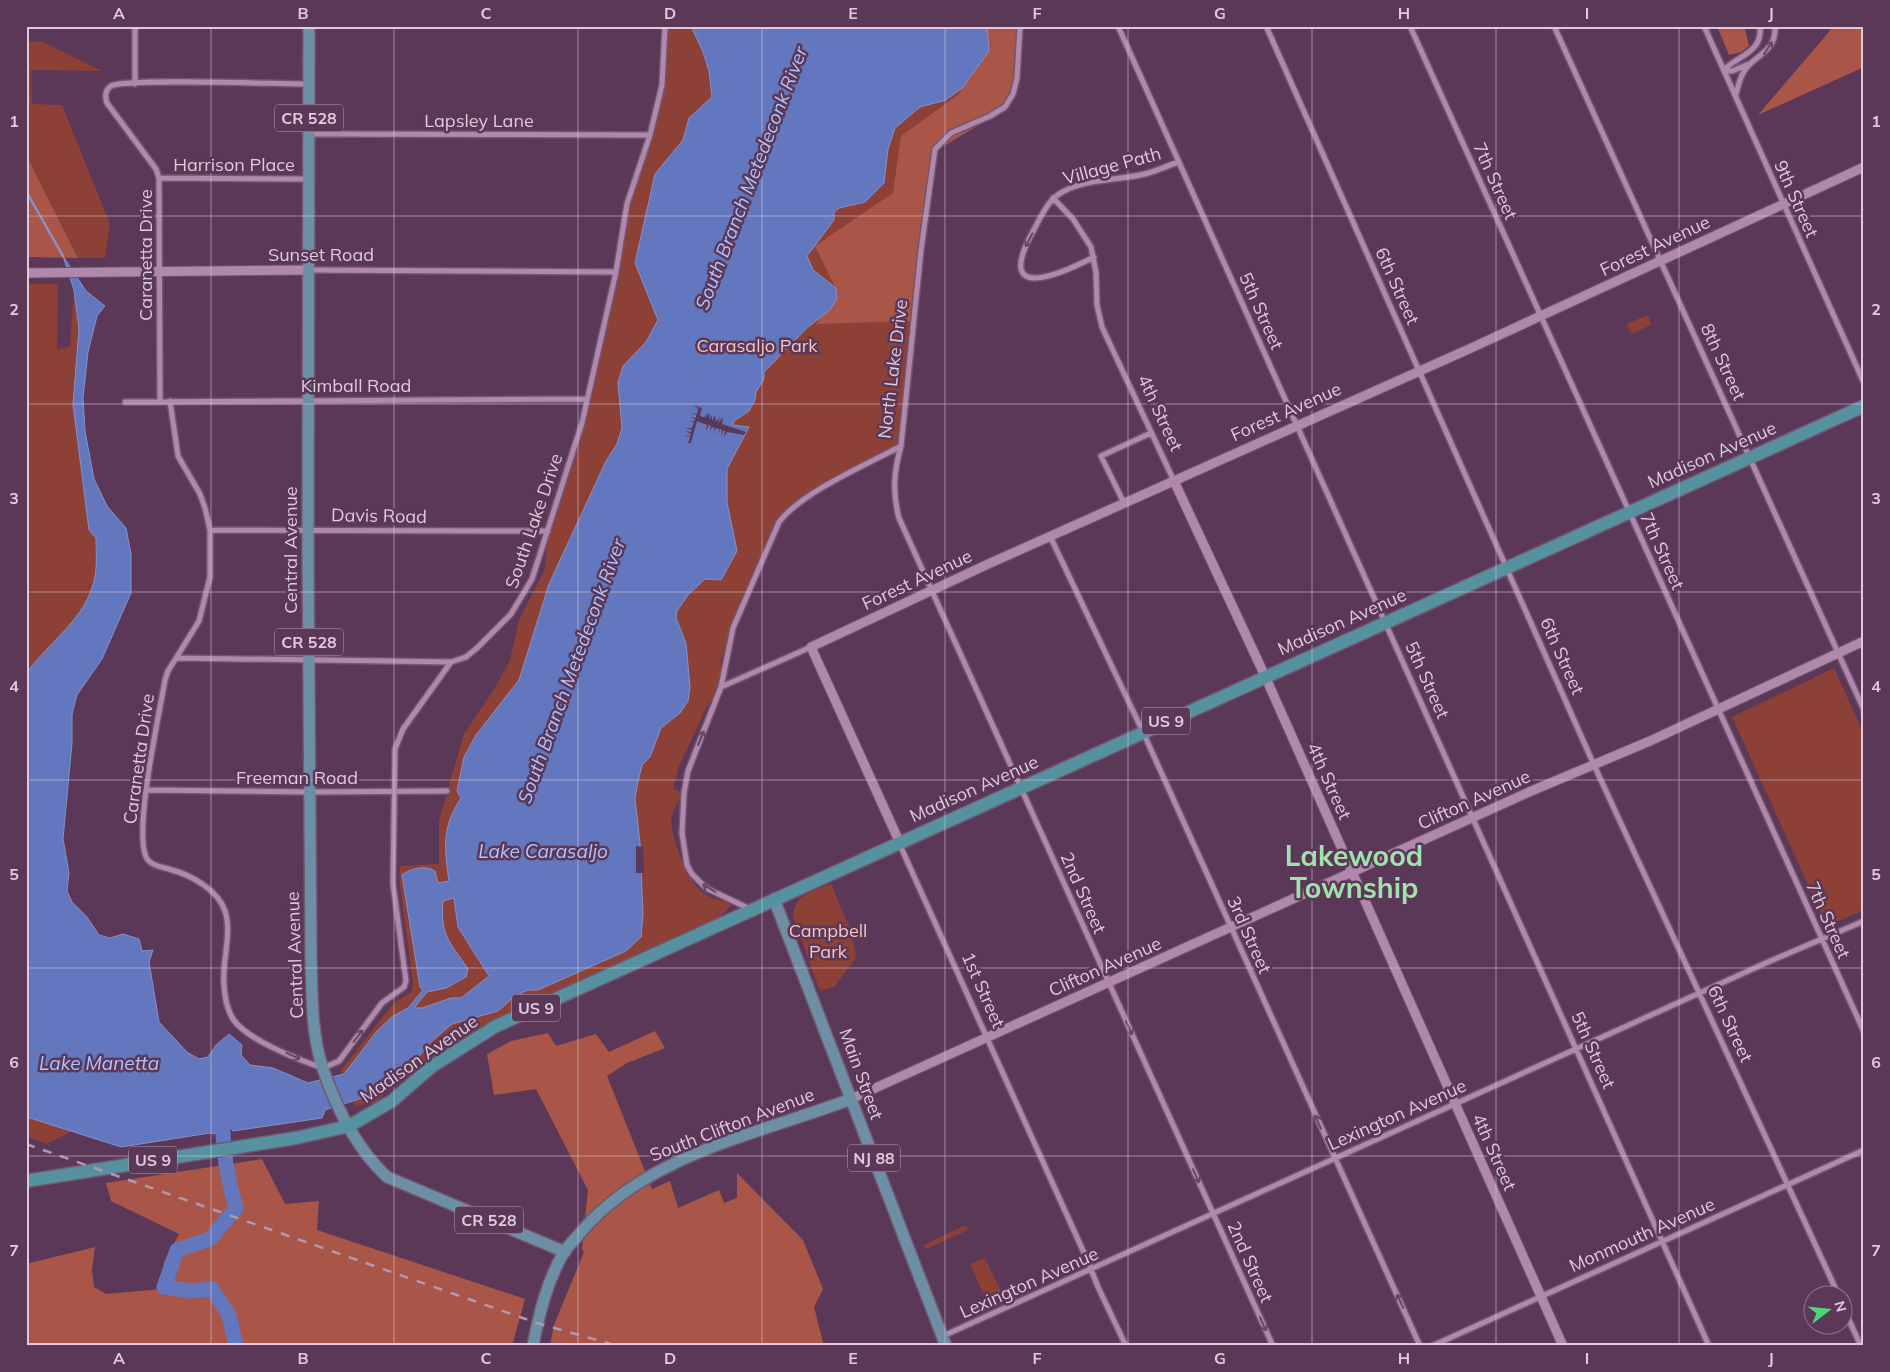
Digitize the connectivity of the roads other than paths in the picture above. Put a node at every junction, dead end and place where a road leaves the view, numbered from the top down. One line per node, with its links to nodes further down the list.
1 (135, 26): 14 (street)
2 (309, 26): 15 (main road, Central Avenue / CR 528)
3 (665, 26): 18 (street, South Lake Drive)
4 (1020, 26): 43 (street, North Lake Drive)
5 (1118, 26): 19 (street, 5th Street)
6 (1266, 26): 33 (street, 6th Street)
7 (1410, 26): 31 (street, 7th Street)
8 (1554, 26): 26 (street, 8th Street)
9 (1704, 26): 13 (street, 9th Street)
10 (1760, 26): 13 (street)
11 (1775, 26): 12 (street, one-way to 11)
12 (1750, 64): 13 (street); 16 (street)
13 (1724, 70): 16 (street, 9th Street)
14 (135, 84): 15 (street, Caranetta Drive); 21 (street, Caranetta Drive)
15 (308, 84): 17 (main road, Central Avenue / CR 528)
16 (1736, 95): 24 (street, 9th Street)
17 (309, 134): 18 (street, Lapsley Lane); 22 (main road, Central Avenue / CR 528)
18 (650, 135): 28 (street, South Lake Drive)
19 (1179, 162): 23 (street, Village Path); 41 (street, 5th Street)
20 (1864, 167): 24 (street, Forest Avenue)
21 (159, 178): 22 (street, Harrison Place); 30 (street, Caranetta Drive)
22 (309, 179): 27 (main road, Central Avenue / CR 528)
23 (1053, 198): 25 (street, Village Path); 25 (street, Village Path, one-way to 25)
24 (1783, 204): 26 (street, Forest Avenue); 34 (street, 9th Street)
25 (1094, 257): 32 (street, Village Path)
26 (1661, 261): 31 (street, Forest Avenue); 44 (street, 8th Street)
27 (310, 270): 28 (street, Sunset Road); 30 (street, Sunset Road); 36 (main road, Central Avenue / CR 528)
28 (616, 272): 35 (street, South Lake Drive)
29 (26, 273): 30 (street, Sunset Road)
30 (160, 273): 37 (street, Caranetta Drive)
31 (1541, 316): 33 (street, Forest Avenue); 47 (street, 7th Street)
32 (1109, 343): 42 (street, 4th Street)
33 (1420, 370): 41 (street, Forest Avenue); 52 (street, 6th Street)
34 (1864, 383)
35 (587, 399): 36 (street, Kimball Road); 50 (street, South Lake Drive)
36 (309, 400): 38 (street, Kimball Road); 48 (main road, Central Avenue / CR 528)
37 (160, 401): 38 (street, Kimball Road); 39 (street, Kimball Road)
38 (170, 401): 49 (street, Caranetta Drive)
39 (125, 402)
40 (1864, 406): 44 (highway, Madison Avenue / US 9)
41 (1296, 425): 45 (street, Forest Avenue); 54 (street, 5th Street)
42 (1152, 433): 45 (street, 4th Street); 46 (street)
43 (901, 446): 53 (street, 2nd Street); 62 (street, North Lake Drive)
44 (1751, 457): 47 (highway, Madison Avenue / US 9); 57 (street, 8th Street)
45 (1174, 481): 46 (street, Forest Avenue); 61 (street, 4th Street)
46 (1124, 503): 51 (street, Forest Avenue)
47 (1629, 512): 52 (highway, Madison Avenue / US 9); 63 (street, 7th Street)
48 (308, 529): 49 (street, Davis Road); 50 (street, Davis Road); 59 (main road, Central Avenue / CR 528)
49 (210, 530): 58 (street, Caranetta Drive)
50 (548, 531): 60 (street, South Lake Drive)
51 (1050, 536): 53 (street, Forest Avenue); 65 (street, 3rd Street)
52 (1507, 566): 54 (highway, Madison Avenue / US 9); 66 (street, 6th Street)
53 (932, 590): 56 (street, Forest Avenue); 67 (street, 2nd Street)
54 (1386, 622): 61 (highway, Madison Avenue / US 9); 72 (street, 5th Street)
55 (1864, 641): 57 (street, Clifton Avenue)
56 (811, 647): 62 (street, Forest Avenue); 73 (street, 1st Street)
57 (1838, 653): 63 (street, Clifton Avenue); 64 (street, 8th Street)
58 (177, 658): 59 (street); 68 (street, Caranetta Drive)
59 (309, 661): 60 (street); 71 (main road, Central Avenue / CR 528)
60 (451, 662): 70 (street, South Lake Drive)
61 (1265, 676): 65 (highway, Madison Avenue / US 9); 74 (street, 4th Street)
62 (721, 687): 76 (street, North Lake Drive, one-way to 62)
63 (1718, 709): 66 (street, Clifton Avenue); 79 (street, 7th Street)
64 (1864, 710)
65 (1143, 732): 67 (highway, Madison Avenue / US 9); 78 (street, 3rd Street)
66 (1594, 764): 72 (street, Clifton Avenue); 81 (street, 6th Street)
67 (1021, 787): 73 (highway, Madison Avenue / US 9); 80 (street, 2nd Street)
68 (146, 790): 71 (street, Freeman Road); 85 (street, Caranetta Drive, one-way to 85)
69 (447, 790): 70 (street, Freeman Road)
70 (393, 791): 71 (street, Freeman Road); 85 (street, South Lake Drive, one-way to 70)
71 (309, 792): 85 (main road, Central Avenue / CR 528)
72 (1473, 818): 74 (street, Clifton Avenue); 84 (street, 5th Street)
73 (899, 842): 75 (highway, Madison Avenue / US 9); 83 (street, 1st Street)
74 (1353, 872): 78 (street, Clifton Avenue); 87 (street, 4th Street)
75 (774, 899): 76 (highway, Madison Avenue / US 9); 86 (main road, Main Street / NJ 88)
76 (752, 910): 88 (highway, Madison Avenue / US 9)
77 (1864, 921): 79 (street, Lexington Avenue)
78 (1230, 928): 80 (street, Clifton Avenue); 90 (street, 3rd Street, one-way to 78)
79 (1822, 939): 81 (street, Lexington Avenue); 82 (street, 7th Street)
80 (1109, 984): 83 (street, Clifton Avenue); 93 (street, 2nd Street, one-way to 93)
81 (1701, 993): 84 (street, Lexington Avenue); 92 (street, 6th Street)
82 (1864, 1032)
83 (987, 1038): 86 (street, Clifton Avenue); 96 (street, 1st Street)
84 (1578, 1049): 87 (street, Lexington Avenue); 94 (street, 5th Street)
85 (323, 1069): 88 (main road, Central Avenue / CR 528)
86 (851, 1099): 95 (main road, South Clifton Avenue); 100 (main road, Main Street / NJ 88)
87 (1455, 1104): 90 (street, Lexington Avenue); 98 (street, 4th Street)
88 (348, 1124): 91 (highway, Madison Avenue / US 9); 95 (main road, CR 528)
89 (1864, 1150): 92 (street, Monmouth Avenue)
90 (1334, 1159): 93 (street, Lexington Avenue); 104 (street, 3rd Street, one-way to 90)
91 (26, 1180)
92 (1788, 1185): 94 (street, Monmouth Avenue); 97 (street, 6th Street)
93 (1214, 1214): 96 (street, Lexington Avenue); 103 (street, 2nd Street, one-way to 103)
94 (1663, 1241): 98 (street, Monmouth Avenue); 107 (street, 5th Street)
95 (565, 1252): 101 (main road, South Clifton Avenue)
96 (1092, 1269): 100 (street, Lexington Avenue); 102 (street, 1st Street)
97 (1833, 1284)
98 (1540, 1296): 105 (street, Monmouth Avenue); 106 (street, 4th Street)
99 (1852, 1327): 108 (street)
100 (944, 1341)
101 (533, 1346)
102 (1126, 1346)
103 (1273, 1346)
104 (1420, 1346)
105 (1432, 1346)
106 (1563, 1346)
107 (1709, 1346)
108 (1861, 1346)

